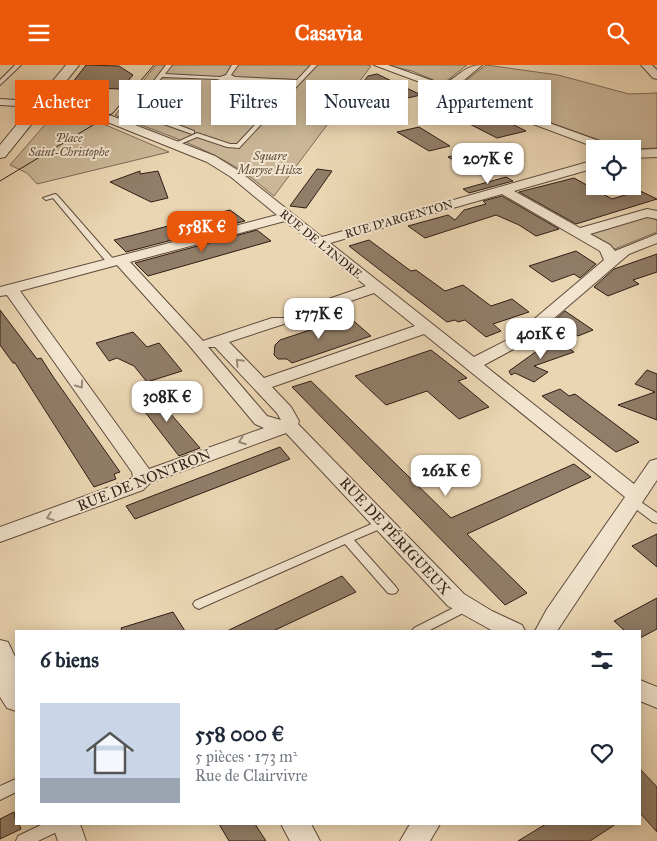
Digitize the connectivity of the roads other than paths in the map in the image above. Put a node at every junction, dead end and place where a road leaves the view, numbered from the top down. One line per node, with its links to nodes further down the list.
1 (18, 65): 10 (lane)
2 (73, 65): 14 (street)
3 (169, 65): 11 (lane)
4 (235, 65): 13 (lane)
5 (314, 65): 17 (lane)
6 (379, 65): 15 (street)
7 (476, 66): 16 (street)
8 (651, 67): 12 (street)
9 (3, 71): 10 (lane)
10 (12, 71): 18 (lane)
11 (161, 75): 13 (lane); 24 (lane)
12 (657, 76)
13 (231, 77): 17 (lane)
14 (61, 80)
15 (423, 80)
16 (458, 80)
17 (298, 82): 26 (lane)
18 (0, 83)
19 (15, 101): 20 (street)
20 (0, 102)
21 (109, 118): 26 (street, RUE DE L'INDRE)
22 (24, 125): 28 (street)
23 (547, 125): 25 (street)
24 (192, 132)
25 (587, 140)
26 (176, 144): 34 (street, RUE DE L'INDRE)
27 (657, 153): 29 (street)
28 (0, 154)
29 (641, 154)
30 (586, 167): 31 (street, RUE D'ARGENTON)
31 (504, 190): 35 (street); 37 (street, RUE D'ARGENTON)
32 (46, 198): 39 (lane)
33 (657, 215): 35 (street)
34 (287, 216): 37 (street, RUE DE L'INDRE); 39 (street)
35 (578, 233): 38 (street)
36 (657, 239): 38 (street)
37 (318, 242): 40 (street, RUE DE L'INDRE)
38 (611, 261): 47 (street)
39 (116, 262): 41 (street); 45 (street)
40 (376, 288): 42 (street); 44 (street, RUE DE L'INDRE)
41 (6, 291): 51 (street, one-way to 51)
42 (299, 314)
43 (278, 321): 46 (street)
44 (426, 328): 47 (street, RUE DE L'INDRE); 48 (street)
45 (194, 341): 46 (street); 49 (street)
46 (219, 341): 48 (street, RUE DE PÉRIGUEUX, one-way to 46)
47 (472, 365): 52 (street, RUE DE L'INDRE)
48 (261, 385): 49 (street, RUE DE PÉRIGUEUX)
49 (288, 425): 51 (street, RUE DE NONTRON, one-way to 51); 54 (street, RUE DE PÉRIGUEUX)
50 (657, 465): 52 (street)
51 (143, 478): 55 (street, RUE DE NONTRON, one-way to 55)
52 (634, 498): 53 (lane); 62 (street)
53 (657, 519)
54 (383, 523): 56 (lane); 59 (street, RUE DE PÉRIGUEUX)
55 (0, 535)
56 (347, 539): 57 (lane); 58 (lane)
57 (392, 590)
58 (198, 604)
59 (465, 607): 60 (lane); 61 (street, RUE DE PÉRIGUEUX)
60 (420, 630)
61 (512, 630)
62 (547, 630)
63 (0, 649): 66 (street)
64 (641, 690): 65 (street)
65 (657, 698)
66 (10, 700)
67 (15, 786): 68 (lane)
68 (0, 793)
69 (56, 825): 73 (lane)
70 (66, 825): 74 (street)
71 (296, 825): 75 (street)
72 (425, 825): 76 (street)
73 (23, 841)
74 (72, 841)
75 (306, 841)
76 (414, 841)

